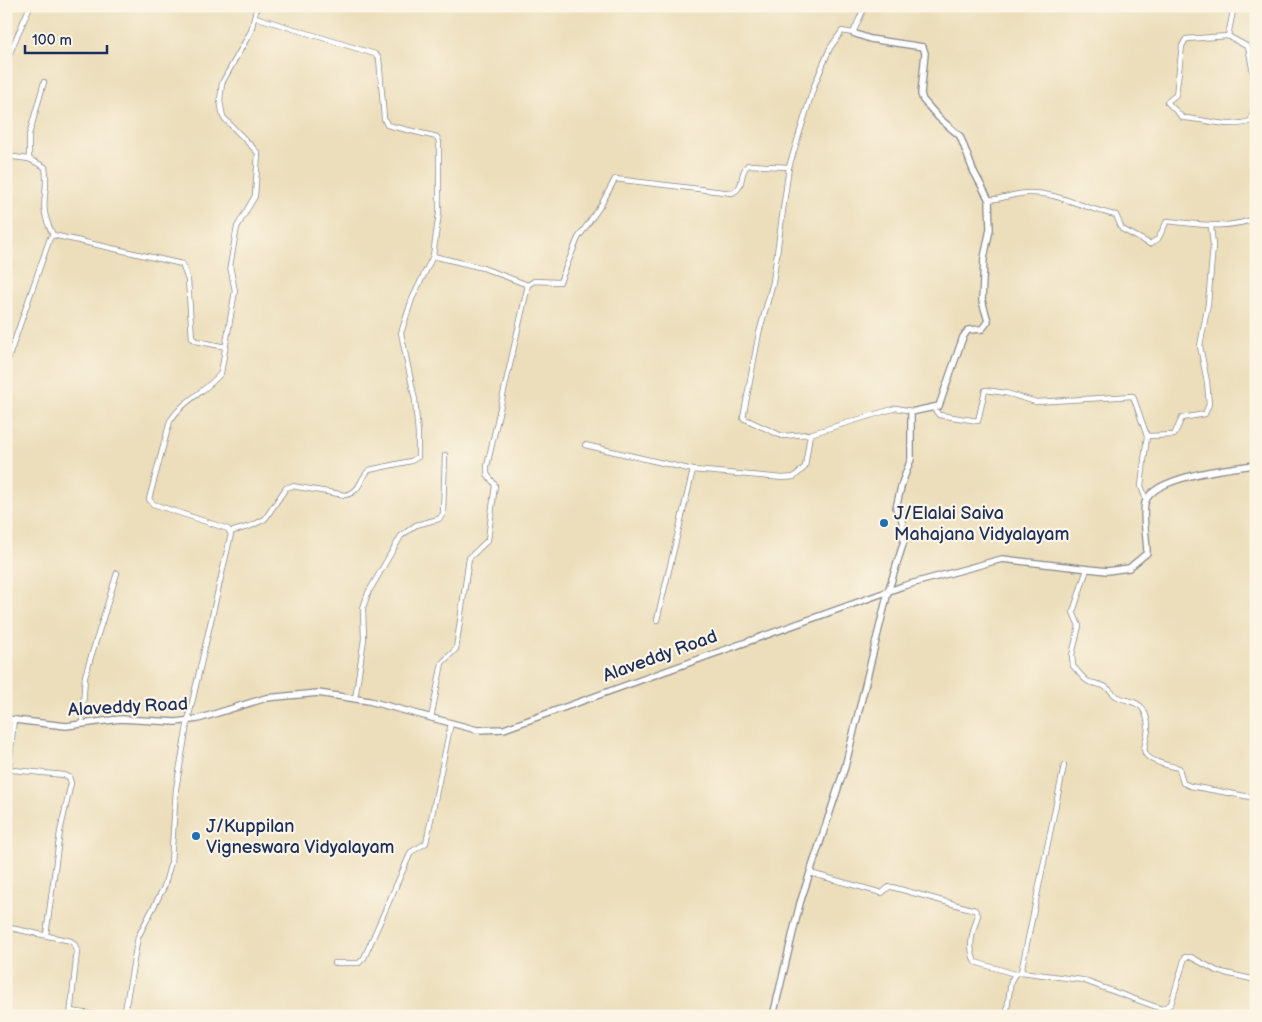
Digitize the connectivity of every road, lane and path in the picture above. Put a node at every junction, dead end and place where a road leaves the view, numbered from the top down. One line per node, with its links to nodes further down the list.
1 (30, 6): 8 (street)
2 (258, 6): 5 (street)
3 (865, 6): 6 (street)
4 (1234, 6): 7 (street)
5 (255, 17): 17 (street); 19 (street)
6 (854, 33): 12 (street); 13 (street)
7 (1228, 36): 7 (street)
8 (6, 62)
9 (44, 82): 11 (street)
10 (6, 156): 11 (street)
11 (28, 160): 16 (street)
12 (788, 167): 18 (street); 23 (street)
13 (989, 200): 15 (street); 21 (street)
14 (1256, 218): 15 (street)
15 (1211, 226): 24 (street)
16 (54, 235): 19 (street); 20 (street)
17 (433, 256): 18 (street); 30 (street)
18 (528, 285): 37 (street)
19 (226, 347): 30 (street)
20 (6, 365)
21 (934, 409): 22 (street); 24 (street)
22 (912, 411): 23 (street); 33 (street)
23 (810, 434): 28 (street)
24 (1147, 436): 29 (street)
25 (585, 445): 28 (street)
26 (446, 455): 35 (street)
27 (1256, 465): 29 (street)
28 (693, 470): 34 (street)
29 (1146, 500): 31 (street, Alaveddy Road)
30 (230, 532): 39 (street)
31 (1087, 569): 33 (street, Alaveddy Road); 43 (street)
32 (117, 573): 41 (street)
33 (888, 592): 40 (street, Alaveddy Road); 44 (street)
34 (657, 620)
35 (354, 699): 37 (street, Alaveddy Road); 39 (street, Alaveddy Road)
36 (6, 718): 38 (street, Alaveddy Road)
37 (431, 718): 40 (street, Alaveddy Road)
38 (14, 720): 41 (street, Alaveddy Road); 46 (street)
39 (188, 720): 41 (street, Alaveddy Road); 53 (street)
40 (451, 723): 47 (street)
41 (82, 724)
42 (1064, 766): 48 (street)
43 (1256, 798)
44 (810, 873): 48 (street); 54 (street)
45 (6, 927): 46 (street)
46 (46, 935): 51 (street)
47 (334, 963)
48 (1018, 973): 50 (street); 55 (street)
49 (1256, 980): 50 (street)
50 (1162, 1009): 56 (street)
51 (71, 1014): 52 (street)
52 (103, 1016)
53 (124, 1016)
54 (773, 1016)
55 (1006, 1016)
56 (1156, 1016)

